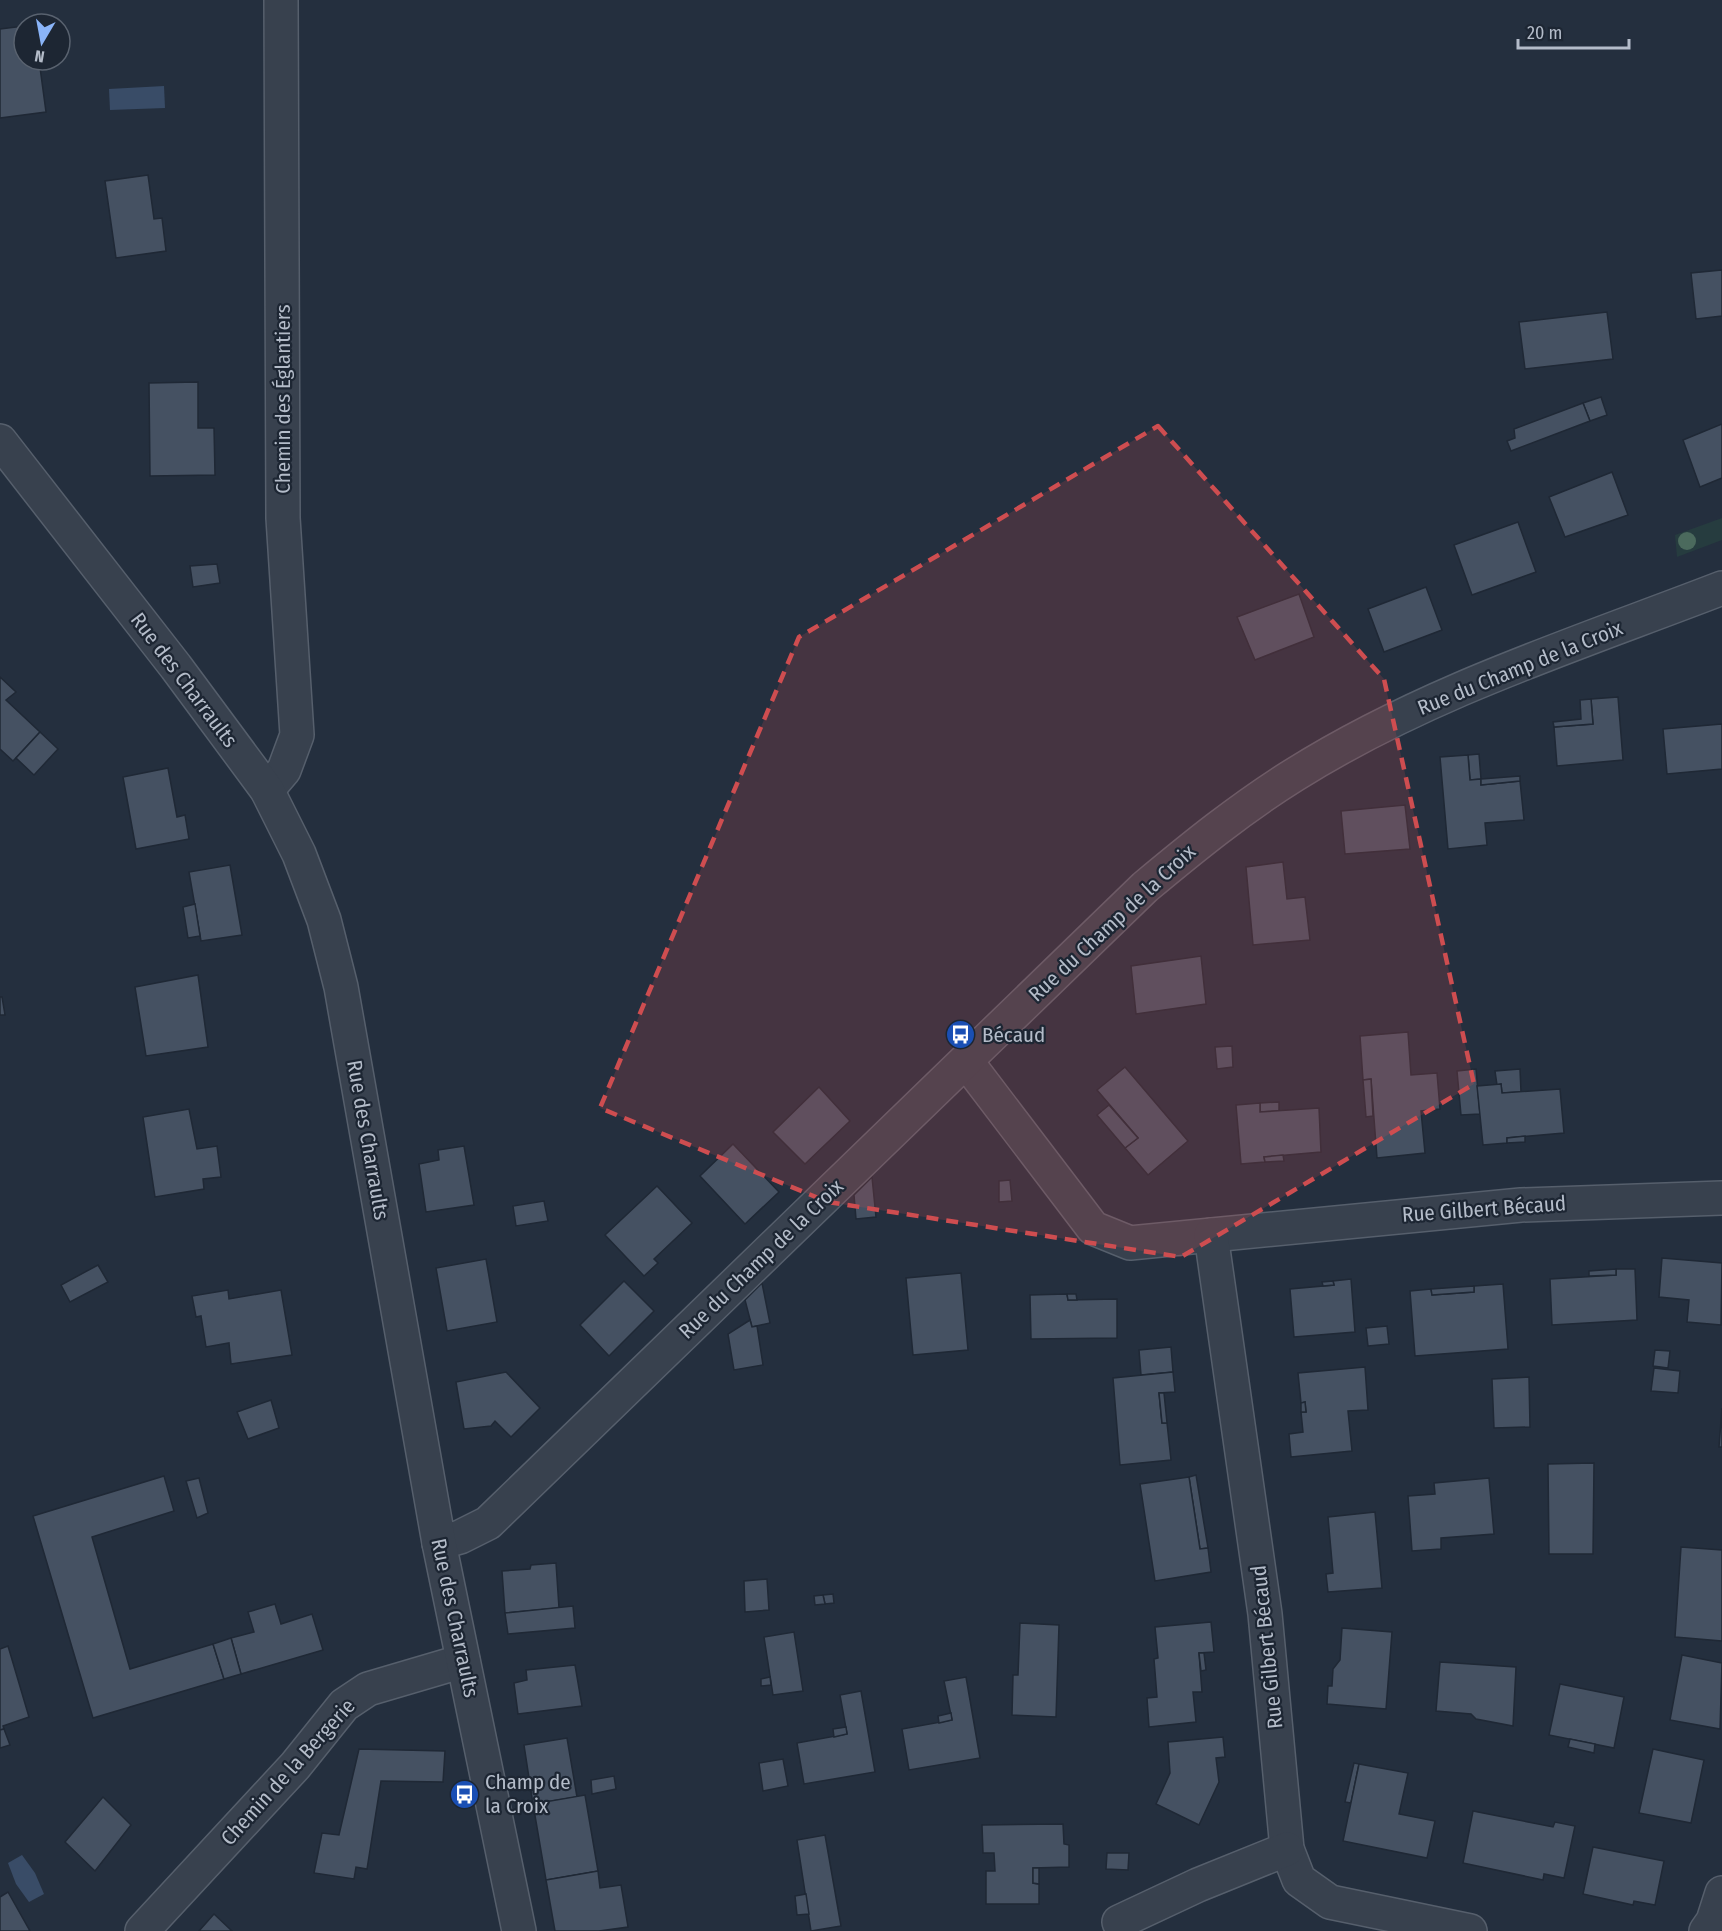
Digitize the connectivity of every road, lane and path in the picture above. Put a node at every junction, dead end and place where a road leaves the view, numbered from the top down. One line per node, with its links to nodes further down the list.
1 (281, 0): 4 (street, Chemin des Églantiers)
2 (0, 441): 4 (street, Rue des Charraults)
3 (1722, 588): 5 (street, Rue du Champ de la Croix)
4 (267, 790): 8 (street, Rue des Charraults)
5 (966, 1060): 7 (street, Rue Gilbert Bécaud); 8 (street, Rue du Champ de la Croix)
6 (1722, 1198): 7 (street, Rue Gilbert Bécaud)
7 (1211, 1235): 10 (street, Rue Gilbert Bécaud)
8 (439, 1543): 9 (street, Rue des Charraults)
9 (463, 1661): 13 (street, Chemin de la Bergerie); 14 (street, Rue des Charraults)
10 (1287, 1849): 12 (street); 15 (street, Rue Gilbert Bécaud)
11 (1722, 1893): 16 (street)
12 (1119, 1922)
13 (142, 1931)
14 (519, 1931)
15 (1470, 1931)
16 (1706, 1931)

